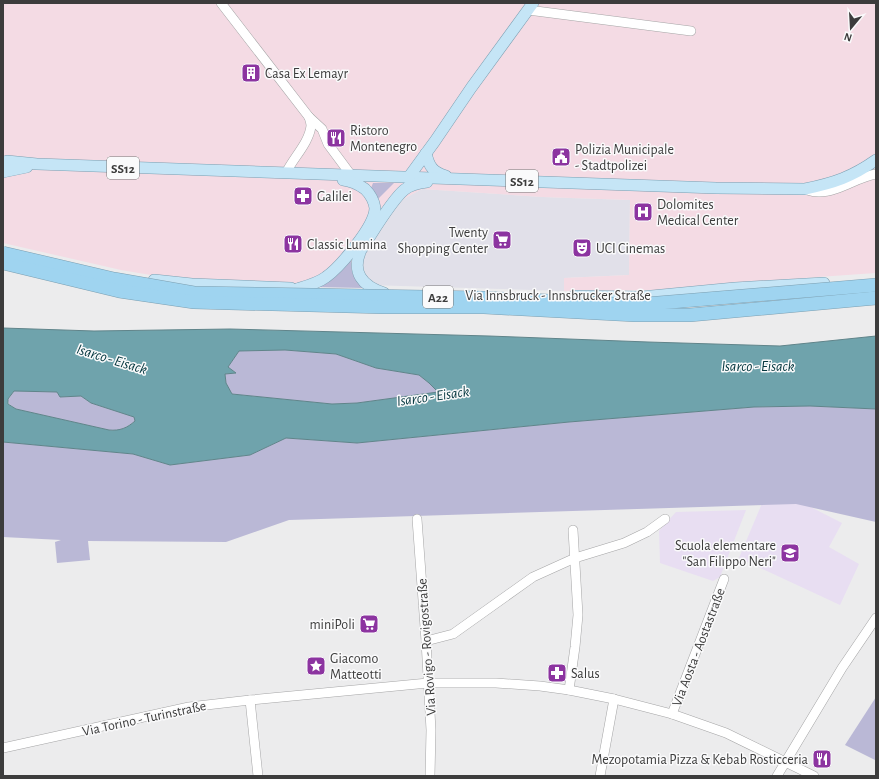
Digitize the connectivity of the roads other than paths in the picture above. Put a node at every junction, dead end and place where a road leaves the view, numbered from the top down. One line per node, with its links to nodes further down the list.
1 (221, 3): 4 (street)
2 (531, 6): 3 (street); 5 (main road)
3 (691, 31)
4 (309, 117): 8 (street); 11 (street)
5 (426, 153): 12 (main road); 13 (main road)
6 (876, 160): 14 (main road)
7 (4, 164): 8 (main road, SS12)
8 (286, 173): 9 (main road, SS12)
9 (319, 174): 11 (main road, SS12); 22 (main road)
10 (876, 174): 14 (street)
11 (352, 175): 12 (main road, SS12)
12 (408, 178): 13 (main road, SS12)
13 (451, 178): 14 (main road, SS12); 23 (main road)
14 (805, 189)
15 (3, 250): 17 (main road, Via Innsbruck - Innsbrucker Straße)
16 (3, 253): 21 (highway, A22, bridge)
17 (61, 262): 18 (main road); 22 (main road, Via Innsbruck - Innsbrucker Straße)
18 (3, 264): 25 (highway, A22, bridge)
19 (876, 279): 20 (main road, Via Innsbruck - Innsbrucker Straße)
20 (803, 284): 23 (main road, Via Innsbruck - Innsbrucker Straße); 24 (main road)
21 (876, 285)
22 (298, 289): 23 (main road, Via Innsbruck - Innsbrucker Straße)
23 (384, 293)
24 (876, 293)
25 (876, 298)
26 (417, 519): 32 (street, Via Rovigo - Rovigostraße)
27 (665, 519): 29 (street)
28 (574, 530): 29 (street)
29 (576, 558): 32 (street); 34 (street)
30 (724, 579): 37 (street, Via Aosta - Aostastraße)
31 (876, 618): 39 (street)
32 (426, 641): 33 (street, Via Rovigo - Rovigostraße)
33 (428, 683): 34 (street, Via Torino - Turinstraße); 36 (street, Via Torino - Turinstraße); 41 (street, Via Rovigo - Rovigostraße)
34 (569, 690): 35 (street, Via Torino - Turinstraße)
35 (614, 699): 37 (street, Via Torino - Turinstraße); 42 (street)
36 (250, 700): 38 (street, Via Torino - Turinstraße); 40 (street)
37 (672, 714): 39 (street, Via Torino - Turinstraße)
38 (3, 748)
39 (786, 762): 43 (street); 44 (street, Via Torino - Turinstraße)
40 (258, 776)
41 (430, 776)
42 (600, 776)
43 (777, 776)
44 (814, 776)

